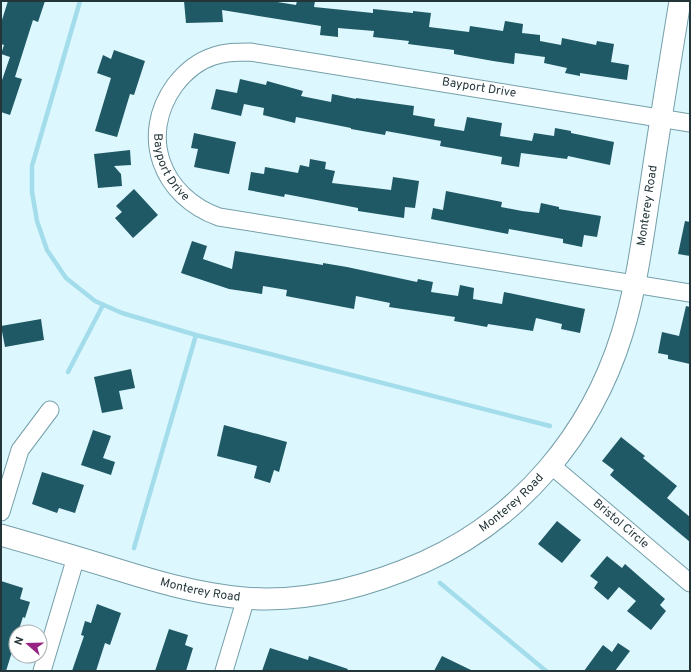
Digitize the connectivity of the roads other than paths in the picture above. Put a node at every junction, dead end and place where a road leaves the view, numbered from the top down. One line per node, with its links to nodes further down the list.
1 (680, 1): 2 (street, Monterey Road)
2 (661, 118): 3 (street, Bayport Drive); 4 (street, Monterey Road); 4 (street, Bayport Drive)
3 (690, 122)
4 (635, 284): 5 (street, Bayport Drive); 7 (street, Monterey Road)
5 (690, 293)
6 (50, 410): 8 (street)
7 (552, 466): 11 (street, Bristol Circle); 12 (street, Monterey Road)
8 (1, 512)
9 (1, 535): 10 (street, Monterey Road)
10 (76, 557): 12 (street, Monterey Road); 13 (street)
11 (690, 583)
12 (246, 598): 14 (street)
13 (42, 671)
14 (224, 671)

